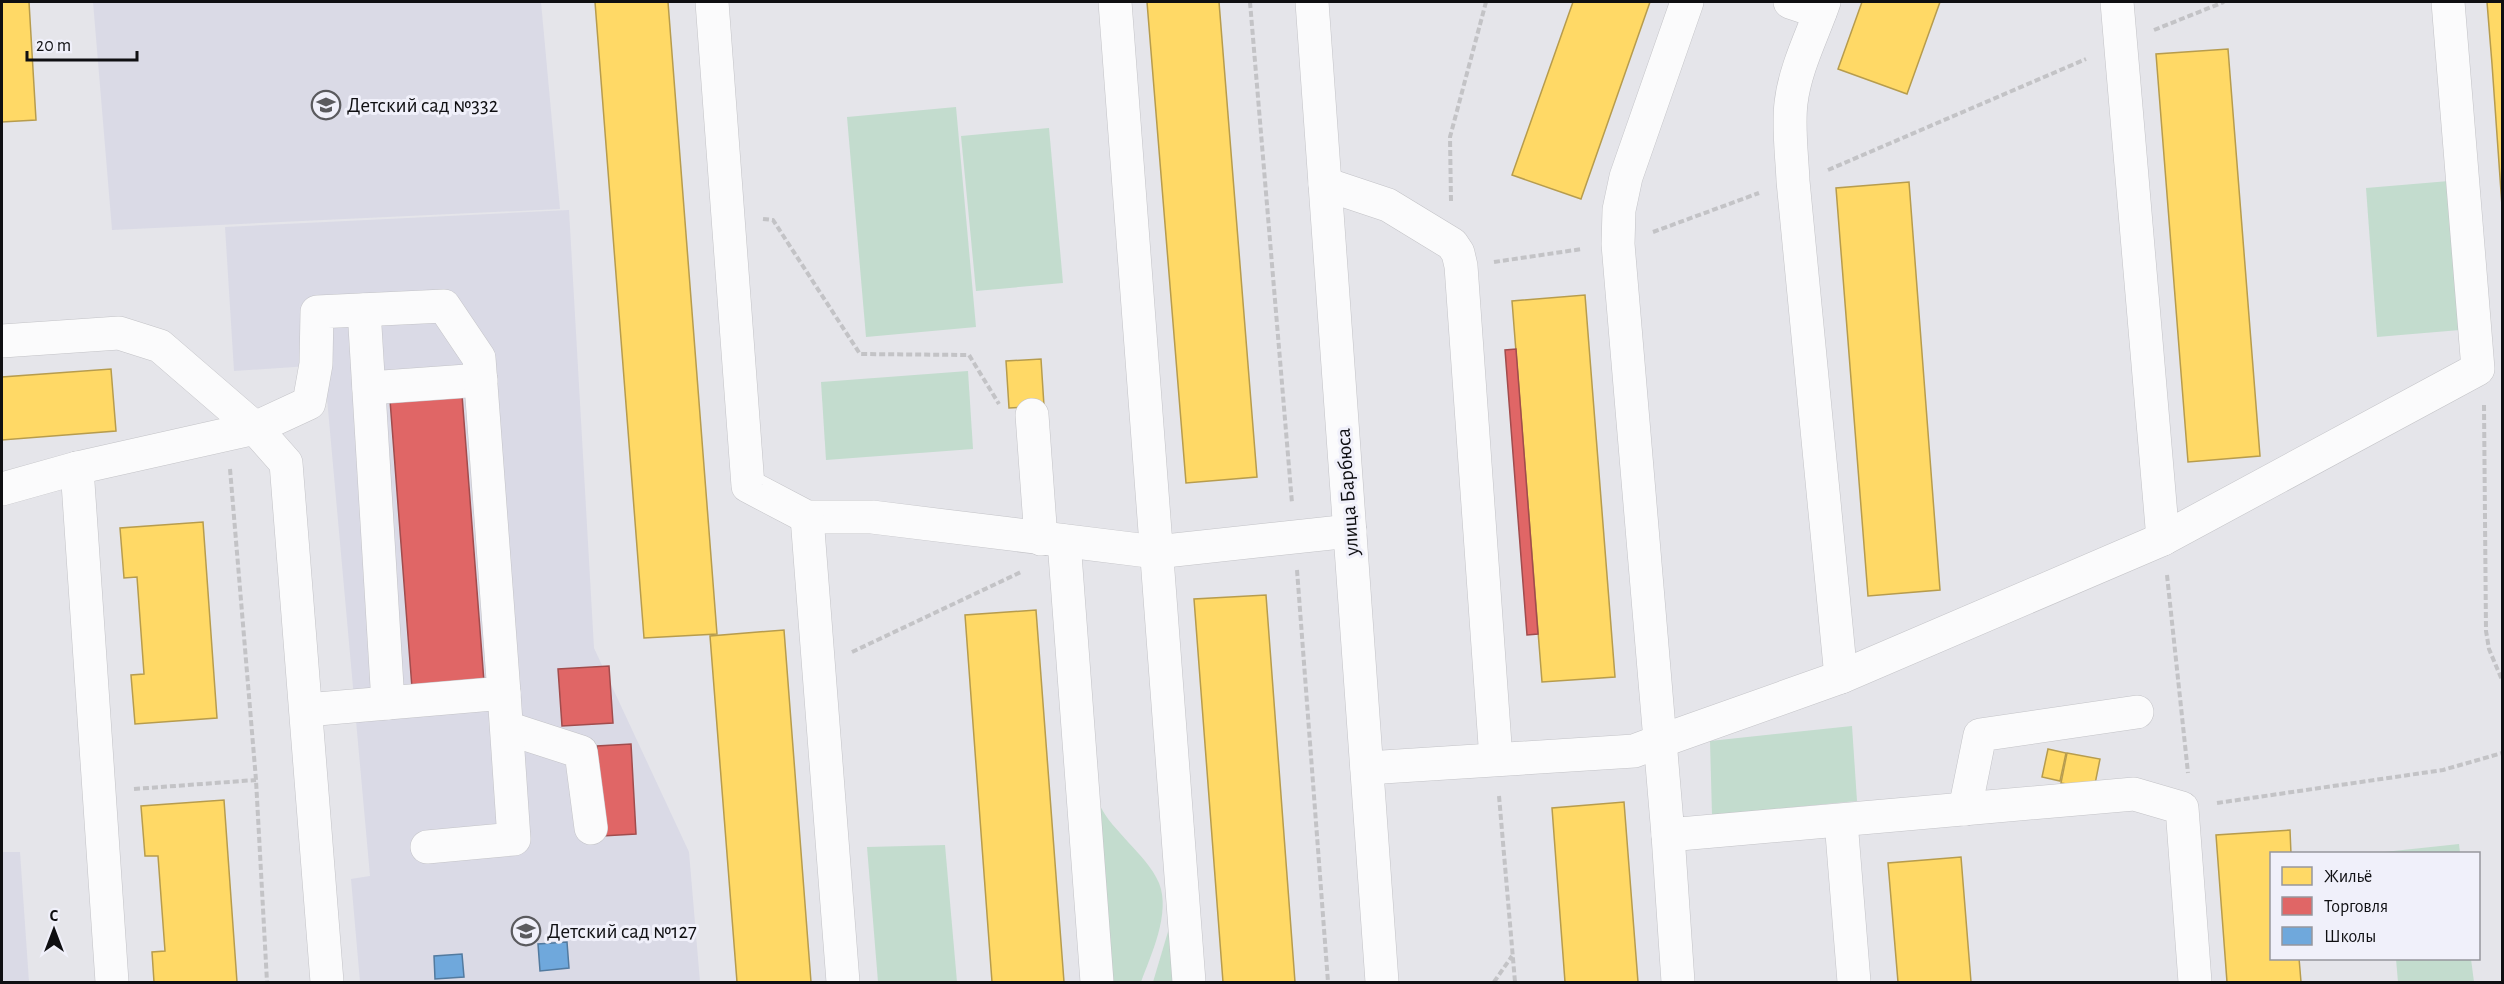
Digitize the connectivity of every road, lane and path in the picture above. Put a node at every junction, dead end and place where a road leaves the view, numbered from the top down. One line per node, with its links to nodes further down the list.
1 (712, 2): 14 (street)
2 (1115, 2): 31 (street)
3 (1251, 2): 28 (path)
4 (1312, 2): 13 (street, улица Барбюса)
5 (1486, 2): 16 (path)
6 (1688, 2): 15 (street)
7 (2117, 2): 11 (street)
8 (2224, 2): 11 (path)
9 (2448, 2): 19 (street)
10 (1811, 5): 12 (street)
11 (2121, 44): 12 (path); 29 (street)
12 (1793, 181): 15 (path); 33 (street)
13 (1325, 183): 16 (street); 27 (street, улица Барбюса)
14 (729, 218): 22 (path); 26 (street)
15 (1618, 244): 16 (path); 40 (street)
16 (1456, 255): 42 (street)
17 (364, 310): 20 (street); 21 (street); 23 (street)
18 (2, 341): 23 (street)
19 (2478, 369): 29 (street); 34 (path)
20 (481, 380): 21 (street); 35 (street)
21 (369, 388): 36 (street)
22 (1019, 414): 30 (street)
23 (241, 431): 24 (street); 37 (street); 44 (path)
24 (77, 468): 25 (street); 45 (street)
25 (2, 489)
26 (807, 517): 30 (street); 32 (street)
27 (1350, 531): 28 (street); 43 (street, улица Барбюса)
28 (1294, 537): 31 (street); 59 (path)
29 (2163, 539): 33 (street); 46 (path)
30 (1056, 544): 31 (street); 32 (path); 57 (street)
31 (1156, 552): 58 (street)
32 (819, 668): 56 (street)
33 (1841, 677): 40 (street)
34 (2502, 680)
35 (504, 693): 36 (street); 39 (street)
36 (388, 702): 37 (street)
37 (306, 711): 55 (street)
38 (2137, 712): 47 (street)
39 (507, 728): 49 (street); 51 (street)
40 (1658, 742): 42 (street); 50 (street)
41 (2502, 753): 46 (path)
42 (1496, 759): 43 (street); 52 (path)
43 (1367, 768): 60 (street, улица Барбюса)
44 (256, 780): 45 (path); 54 (path)
45 (98, 791): 53 (street)
46 (2182, 808): 47 (street); 65 (street)
47 (1965, 809): 48 (street)
48 (1841, 821): 50 (street); 64 (street)
49 (591, 828)
50 (1668, 835): 63 (street)
51 (427, 847)
52 (1513, 955): 61 (path); 62 (path)
53 (112, 982)
54 (267, 982)
55 (327, 982)
56 (843, 982)
57 (1097, 982)
58 (1189, 982)
59 (1328, 982)
60 (1382, 982)
61 (1494, 982)
62 (1515, 982)
63 (1678, 982)
64 (1854, 982)
65 (2195, 982)

